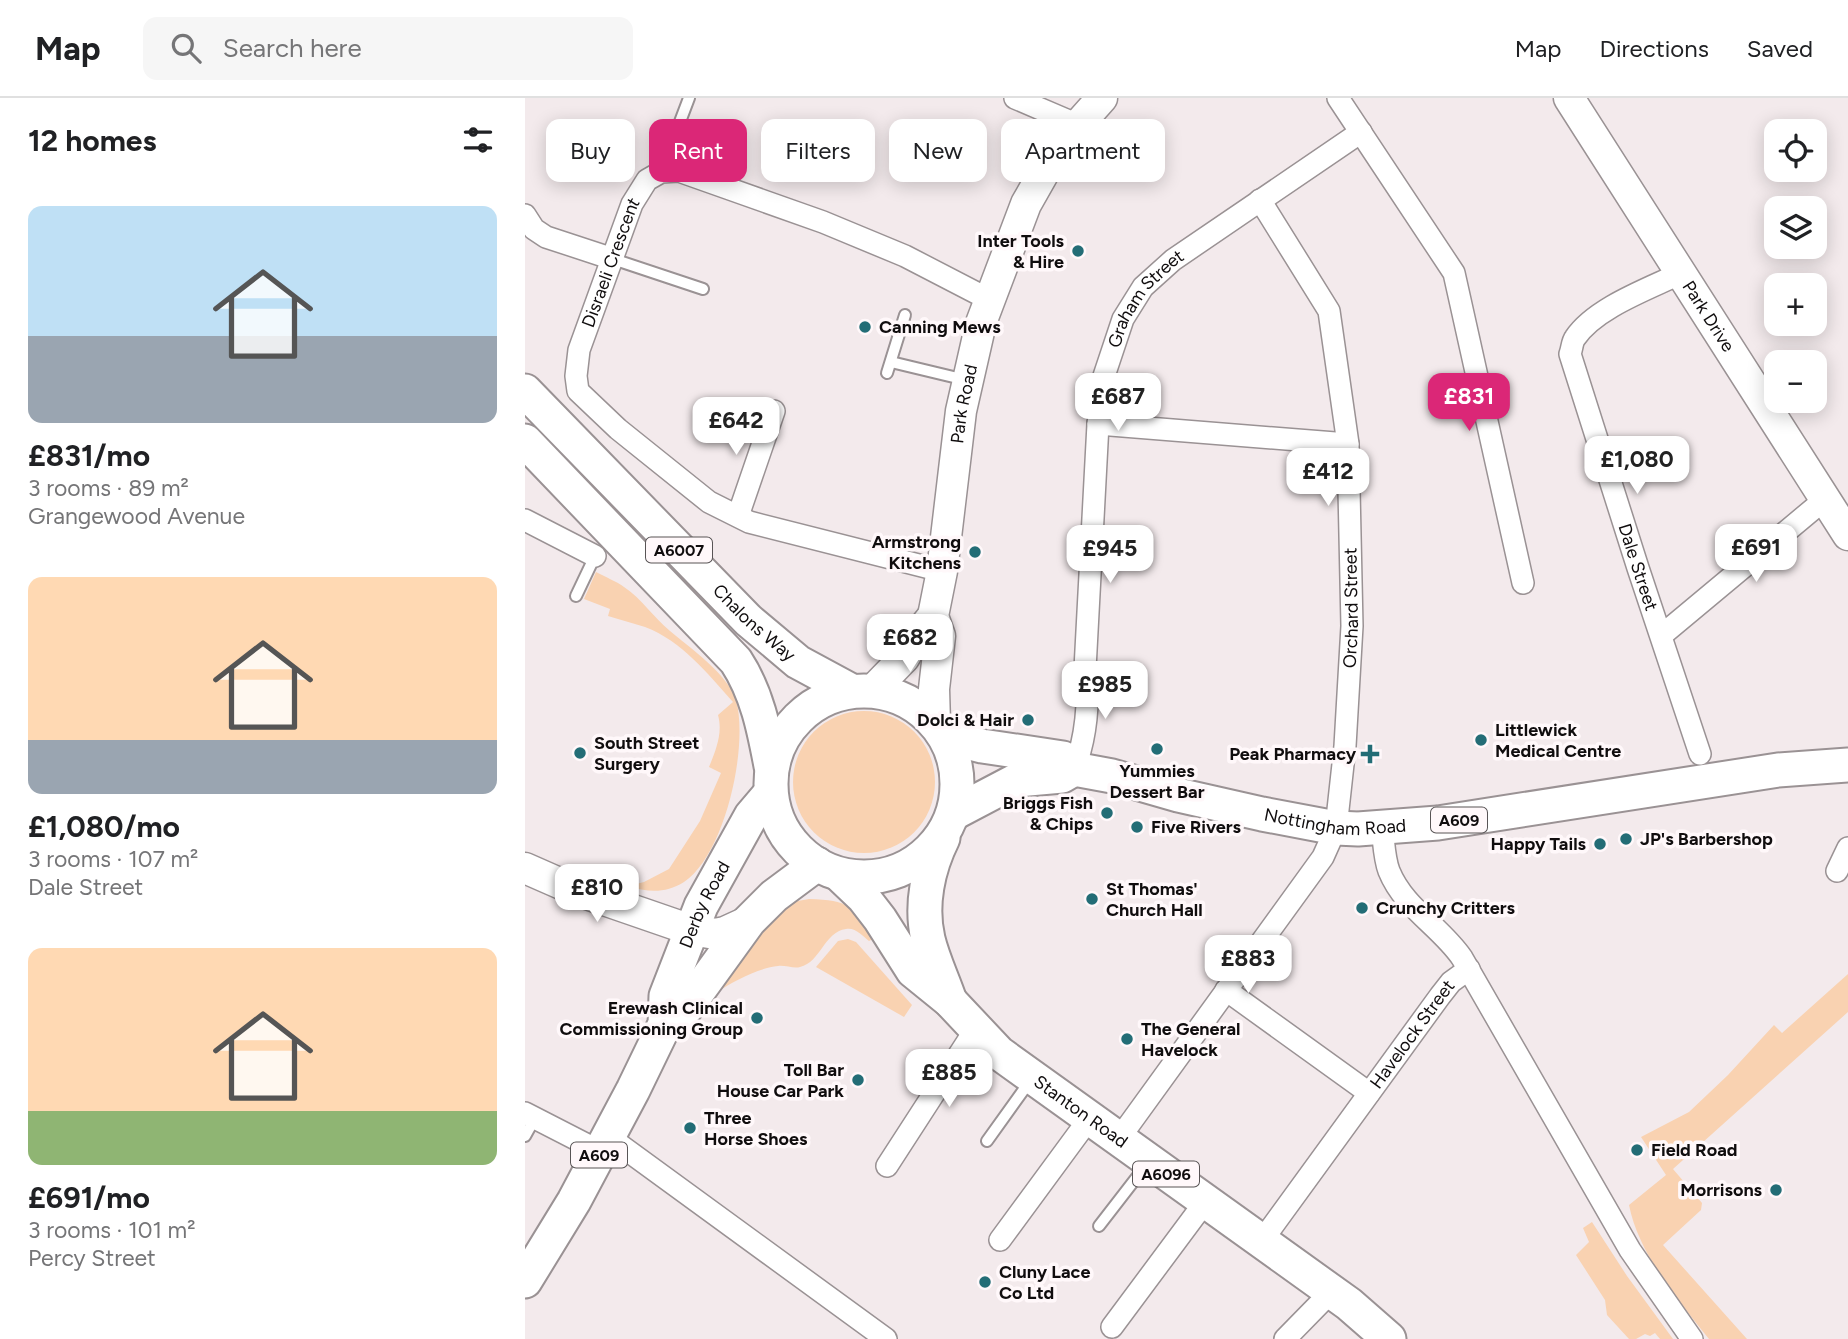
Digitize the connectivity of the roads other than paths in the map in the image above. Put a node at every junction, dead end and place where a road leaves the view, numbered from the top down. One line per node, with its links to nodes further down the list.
1 (689, 98): 6 (lane)
2 (1015, 98): 7 (street)
3 (1102, 98): 8 (street, Park Road)
4 (1338, 98): 9 (street)
5 (1569, 98): 16 (street, Park Drive)
6 (681, 119)
7 (1064, 119)
8 (1083, 119)
9 (1361, 132): 13 (street, Graham Street); 32 (street)
10 (649, 179): 15 (street, Disraeli Crescent)
11 (710, 182): 18 (street)
12 (1038, 182): 18 (street, Park Road)
13 (1260, 200): 23 (street, Graham Street); 25 (street, Orchard Street)
14 (525, 215): 15 (street)
15 (613, 259): 17 (lane); 28 (street, Disraeli Crescent)
16 (1679, 274): 26 (street, Park Drive); 35 (street, Dale Street)
17 (703, 289)
18 (990, 300): 20 (street, Park Road)
19 (905, 315): 20 (lane)
20 (966, 380): 31 (street, Park Road)
21 (525, 390): 36 (main road, Chalons Way / A6007)
22 (774, 411): 28 (street)
23 (1098, 424): 25 (street); 40 (street, Graham Street)
24 (525, 441): 41 (main road, Chalons Way / A6007)
25 (1348, 444): 43 (street, Orchard Street)
26 (1824, 500): 29 (street, Park Drive); 35 (street)
27 (526, 513): 30 (street)
28 (738, 516): 31 (street, Disraeli Crescent)
29 (1848, 535)
30 (595, 556): 33 (lane)
31 (942, 571): 34 (street, Park Road)
32 (1523, 583)
33 (576, 596)
34 (933, 616): 36 (street); 37 (street)
35 (1662, 635): 38 (street, Dale Street)
36 (861, 690): 37 (main road); 41 (main road)
37 (941, 730): 40 (main road, Nottingham Road / A609); 42 (main road)
38 (1700, 754)
39 (1848, 765): 44 (main road, Nottingham Road / A609)
40 (1074, 769): 42 (main road, Nottingham Road / A609); 43 (main road, Nottingham Road / A609)
41 (769, 781): 47 (main road); 50 (main road, Derby Road / A609)
42 (951, 822): 47 (main road); 53 (main road, Stanton Road / A6096)
43 (1336, 828): 44 (main road, Nottingham Road / A609); 52 (street, Orchard Street)
44 (1382, 828): 51 (street, Havelock Street)
45 (1848, 848): 48 (street)
46 (525, 867): 50 (street)
47 (830, 871): 49 (main road, Derby Road / A609); 53 (main road, Stanton Road / A6096)
48 (1837, 871)
49 (749, 922): 50 (street); 54 (main road, Derby Road / A609)
50 (691, 930): 54 (main road, Derby Road / A609)
51 (1469, 969): 57 (street, Havelock Street); 75 (street)
52 (1226, 990): 57 (street); 60 (street, Orchard Street)
53 (950, 1001): 55 (main road, Stanton Road / A6096)
54 (665, 1024): 62 (main road, Derby Road / A609)
55 (975, 1030): 56 (main road, Stanton Road / A6096); 64 (street)
56 (1032, 1079): 58 (main road, Stanton Road / A6096); 61 (lane)
57 (1369, 1093): 68 (street, Havelock Street)
58 (1089, 1119): 60 (main road, Stanton Road / A6096); 67 (street)
59 (528, 1122): 62 (street)
60 (1118, 1140): 63 (main road, Stanton Road / A6096)
61 (987, 1141)
62 (605, 1145): 69 (main road, Derby Road / A609); 72 (street)
63 (1149, 1161): 65 (main road, Stanton Road / A6096); 66 (lane)
64 (887, 1166)
65 (1205, 1202): 68 (main road, Stanton Road / A6096); 71 (street)
66 (1099, 1226)
67 (1000, 1240)
68 (1261, 1242): 70 (main road, Stanton Road / A6096)
69 (525, 1280)
70 (1331, 1292): 73 (street); 74 (main road, Stanton Road / A6096)
71 (1112, 1327)
72 (886, 1339)
73 (1285, 1339)
74 (1389, 1339)
75 (1692, 1339)

